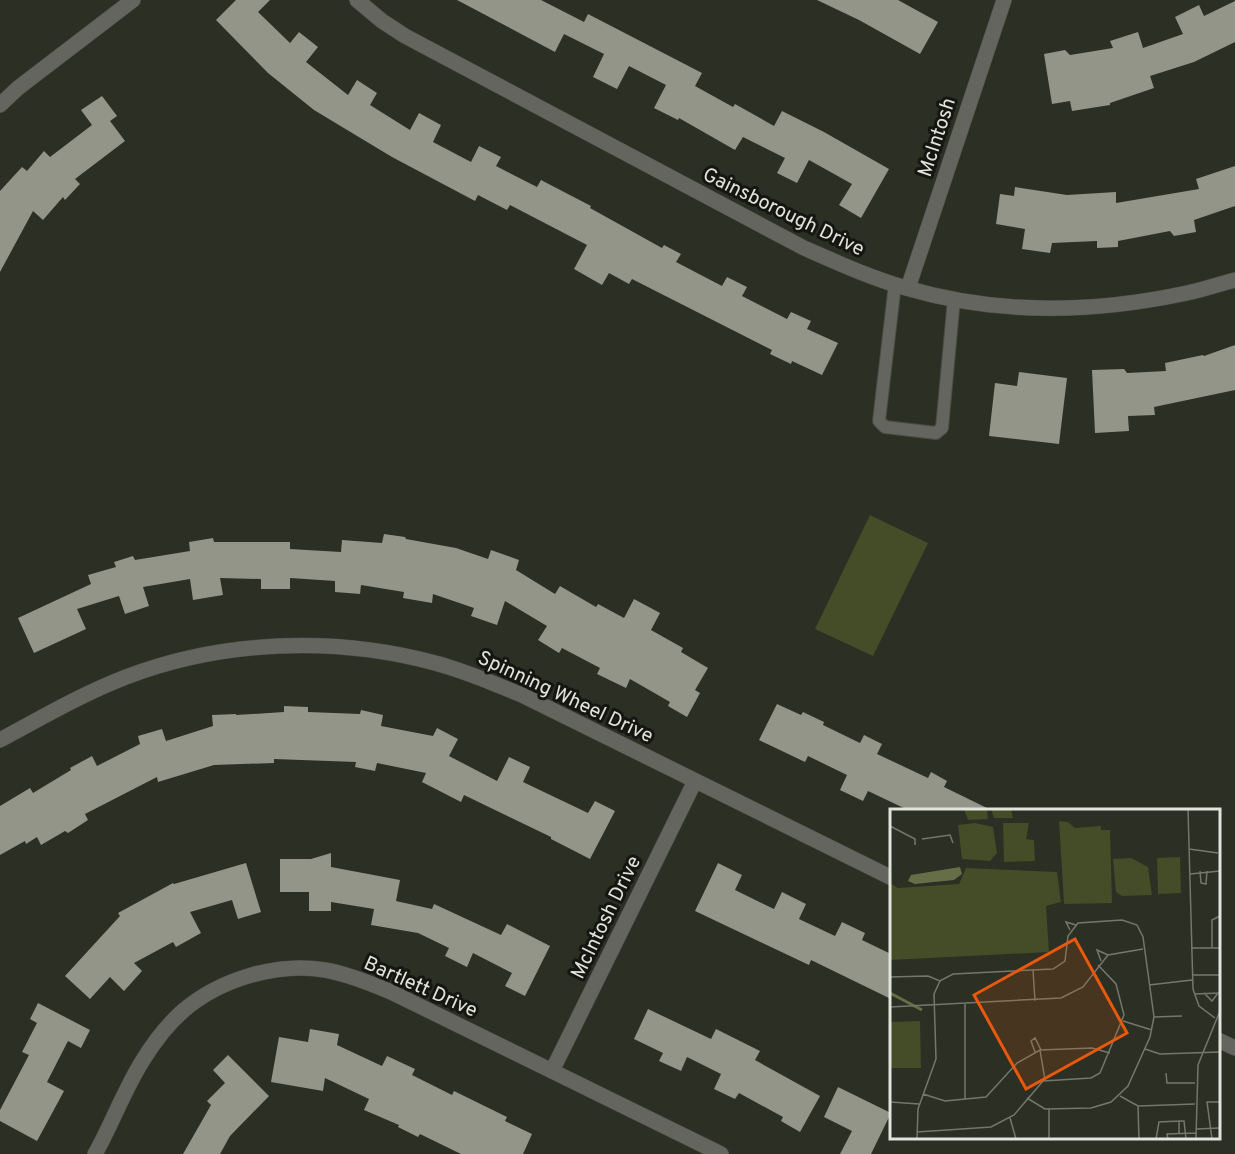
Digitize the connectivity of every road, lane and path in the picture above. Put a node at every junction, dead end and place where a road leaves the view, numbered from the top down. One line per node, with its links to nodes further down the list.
1 (133, 0): 4 (street)
2 (357, 0): 6 (street, Gainsborough Drive)
3 (1004, 0): 6 (street, McIntosh)
4 (0, 105)
5 (1235, 280): 7 (street, Gainsborough Drive)
6 (902, 286): 7 (street, Gainsborough Drive); 7 (lane)
7 (954, 298)
8 (0, 740): 9 (street, Spinning Wheel Drive)
9 (695, 781): 10 (street, Spinning Wheel Drive); 13 (street, McIntosh Drive)
10 (890, 878)
11 (1220, 1041): 12 (street)
12 (1235, 1048)
13 (552, 1071): 14 (street, Bartlett Drive); 15 (street, Bartlett Drive)
14 (95, 1154)
15 (721, 1154)

